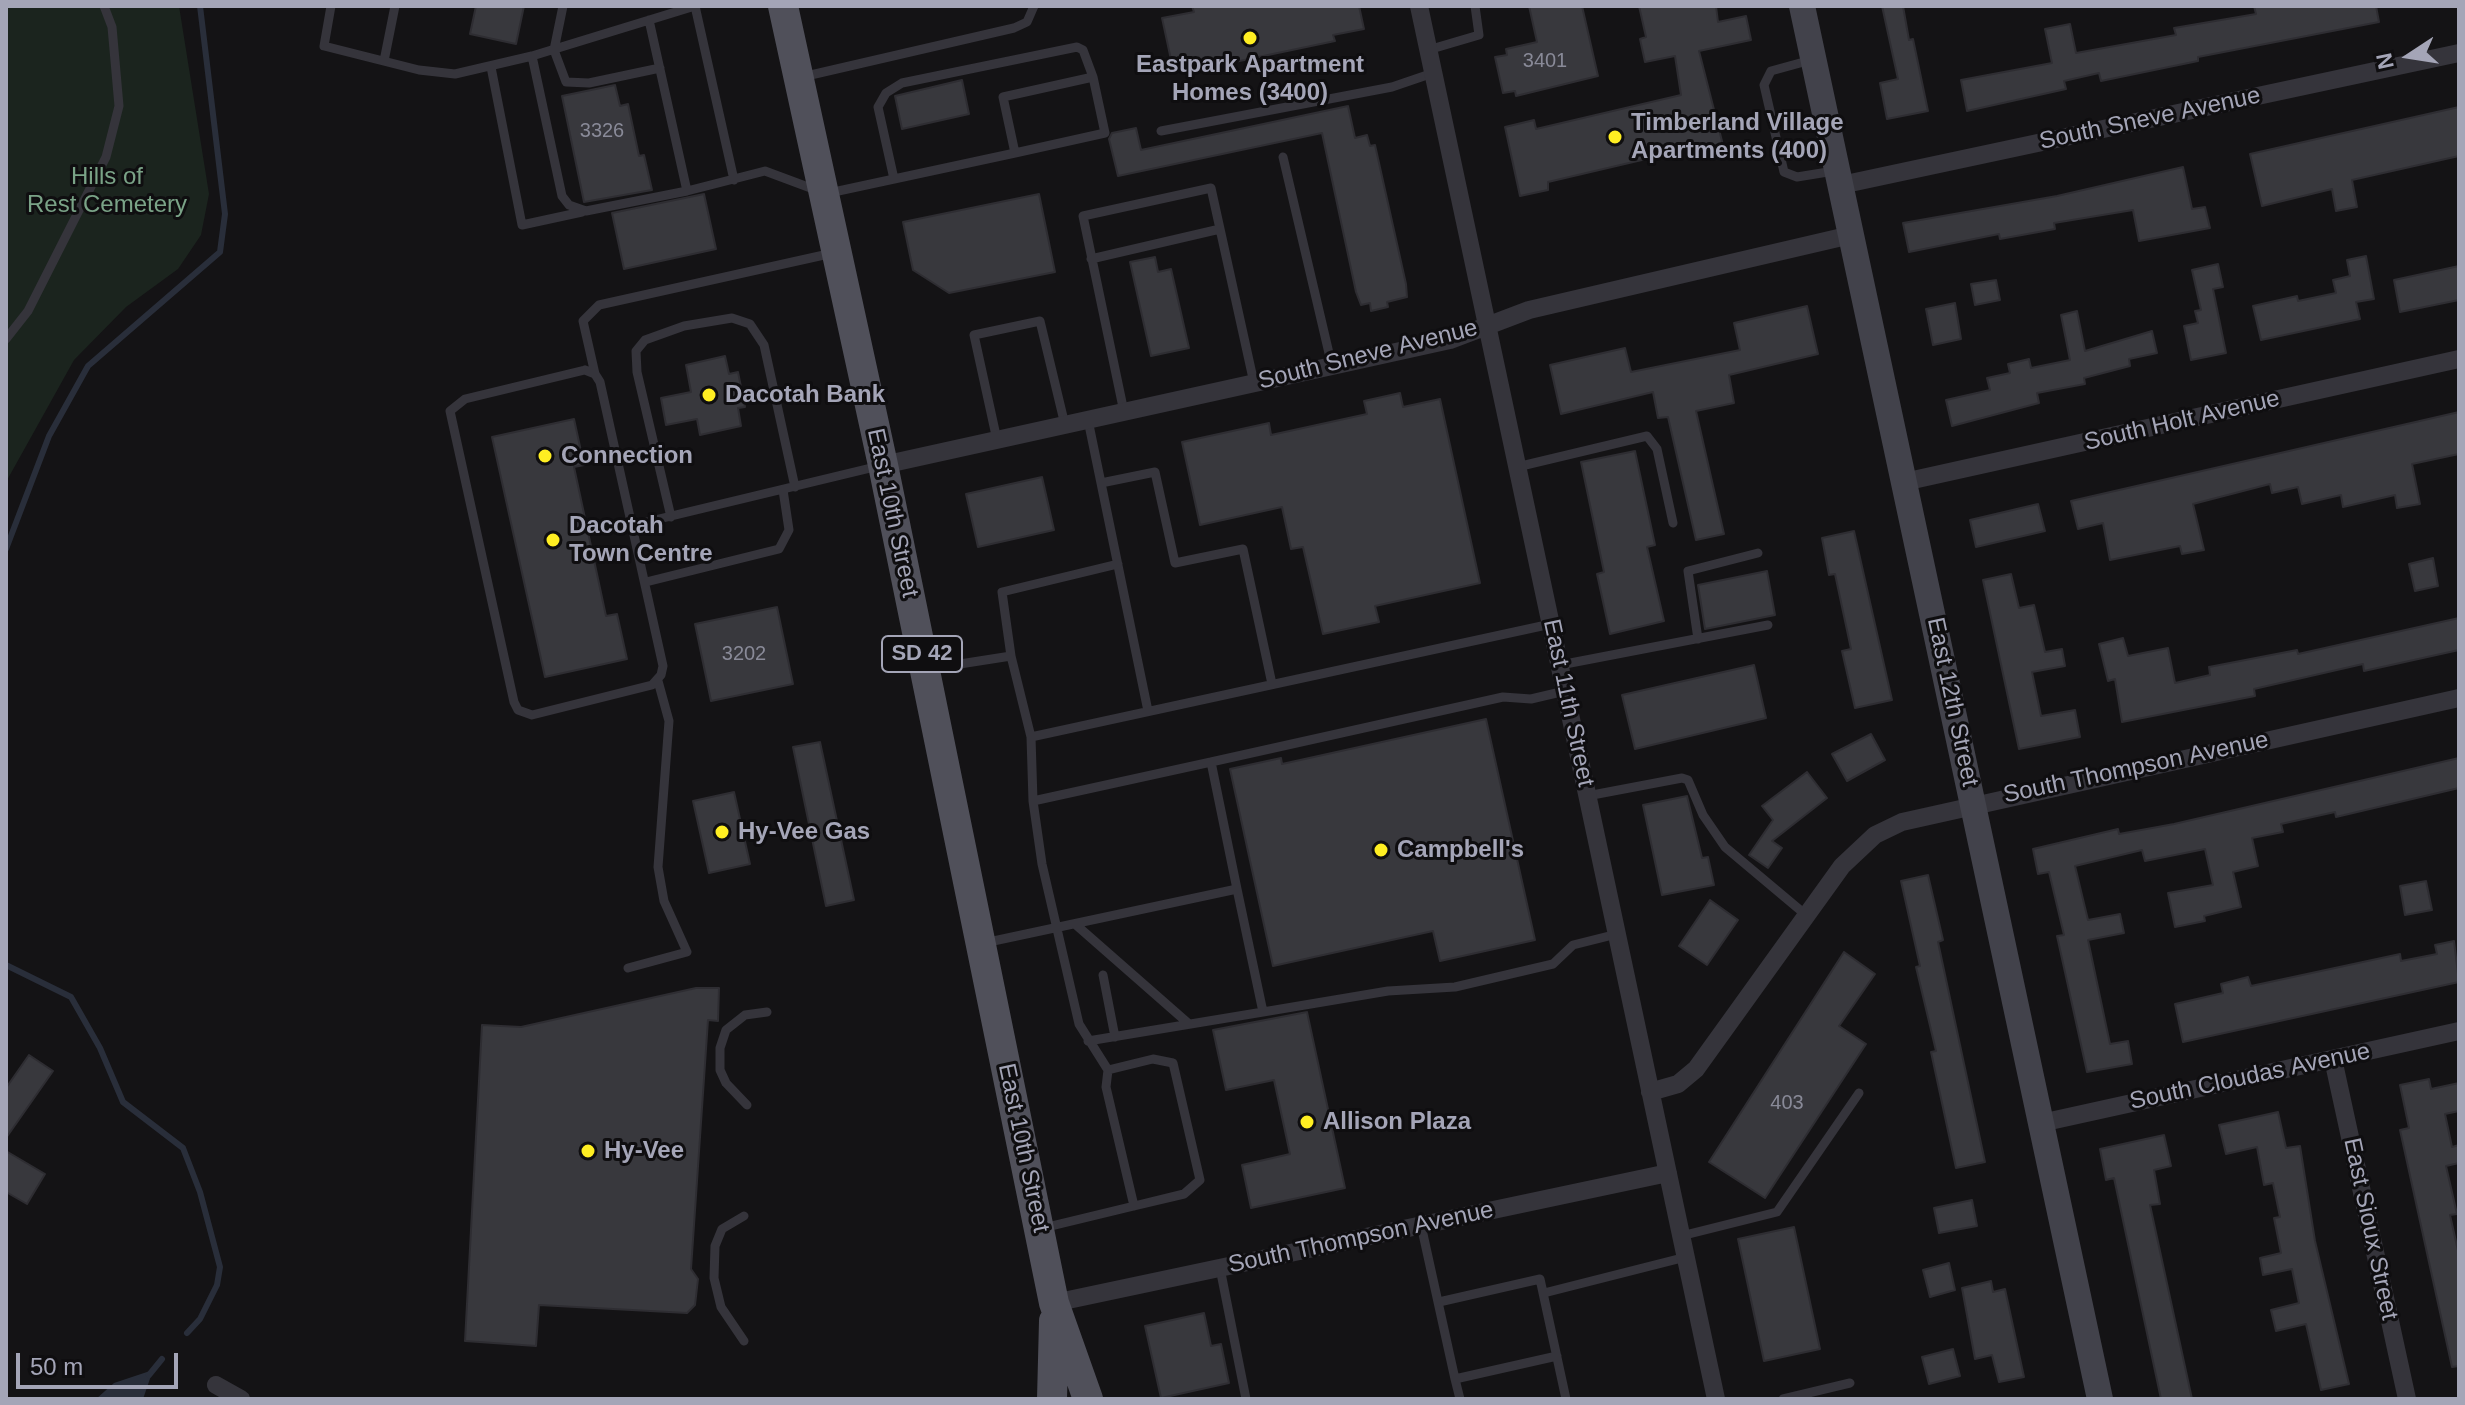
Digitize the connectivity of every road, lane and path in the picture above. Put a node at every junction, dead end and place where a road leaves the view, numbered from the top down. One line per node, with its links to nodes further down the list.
1 (104, 6): 36 (lane)
2 (331, 6): 16 (lane)
3 (395, 6): 16 (lane)
4 (563, 6): 11 (lane)
5 (783, 6): 21 (main road, East 10th Street / SD 42)
6 (1034, 6): 21 (lane)
7 (1419, 6): 12 (street, East 11th Street)
8 (1475, 6): 12 (lane)
9 (1802, 6): 15 (street, East 12th Street)
10 (649, 20): 11 (lane); 18 (lane); 27 (lane)
11 (554, 50): 14 (lane); 18 (lane)
12 (1428, 50): 19 (street, East 11th Street)
13 (2459, 53): 25 (street, South Sneve Avenue)
14 (532, 56): 17 (lane); 30 (lane)
15 (1814, 59): 25 (street, East 12th Street); 25 (lane)
16 (384, 61): 17 (lane)
17 (491, 67): 30 (lane)
18 (660, 68): 28 (lane)
19 (1433, 73): 22 (lane); 35 (street, East 11th Street)
20 (1093, 77): 23 (lane); 23 (lane); 26 (lane)
21 (799, 78): 29 (main road, East 10th Street / SD 42)
22 (1161, 131)
23 (1015, 153): 26 (lane)
24 (1283, 157): 38 (lane)
25 (1839, 178): 32 (street, East 12th Street)
26 (894, 179): 29 (lane)
27 (734, 180): 28 (lane); 29 (lane)
28 (687, 191): 30 (lane)
29 (824, 194): 33 (main road, East 10th Street / SD 42)
30 (586, 211)
31 (1220, 229): 34 (lane); 34 (lane); 40 (lane)
32 (1851, 235): 35 (street, South Sneve Avenue); 47 (street, East 12th Street)
33 (837, 252): 39 (lane); 45 (main road, East 10th Street / SD 42)
34 (1091, 259): 41 (lane)
35 (1487, 326): 38 (street, South Sneve Avenue); 46 (street, East 11th Street)
36 (6, 339)
37 (2459, 359): 47 (street, South Holt Avenue)
38 (1332, 366): 40 (street, South Sneve Avenue)
39 (595, 374): 53 (lane); 63 (lane)
40 (1254, 383): 41 (street, South Sneve Avenue)
41 (1124, 412): 42 (street, South Sneve Avenue)
42 (1088, 420): 43 (street, South Sneve Avenue); 48 (lane)
43 (1065, 425): 44 (street, South Sneve Avenue); 44 (lane)
44 (997, 440): 45 (street, South Sneve Avenue)
45 (883, 465): 49 (lane); 62 (main road, East 10th Street / SD 42)
46 (1517, 467): 52 (lane); 57 (street, East 11th Street)
47 (1904, 482): 72 (street, East 12th Street)
48 (1101, 483): 55 (lane); 64 (lane)
49 (795, 487): 50 (lane); 51 (lane)
50 (783, 490): 51 (lane); 56 (lane)
51 (671, 517): 53 (lane)
52 (1673, 523)
53 (634, 525): 56 (lane)
54 (1758, 553): 59 (lane)
55 (1118, 564): 60 (lane); 67 (lane)
56 (646, 582): 63 (lane)
57 (1551, 624): 61 (street, East 11th Street); 64 (lane)
58 (1768, 625): 59 (lane)
59 (1698, 639): 61 (lane)
60 (1011, 656): 62 (lane); 68 (lane)
61 (1560, 665): 65 (street, East 11th Street)
62 (925, 669): 78 (main road, East 10th Street / SD 42)
63 (658, 681): 79 (lane)
64 (1272, 684): 67 (lane)
65 (1565, 691): 69 (lane); 70 (street, East 11th Street)
66 (2459, 698): 72 (street, South Thompson Avenue)
67 (1148, 711): 68 (lane)
68 (1031, 737): 71 (lane)
69 (1211, 762): 71 (lane); 73 (lane)
70 (1587, 796): 74 (lane); 77 (street, East 11th Street)
71 (1033, 801): 76 (lane)
72 (1974, 804): 74 (street, South Thompson Avenue); 92 (street, East 12th Street)
73 (1237, 889): 75 (lane); 82 (lane)
74 (1806, 915): 89 (street, South Thompson Avenue)
75 (1075, 924): 76 (lane); 83 (lane)
76 (1056, 928): 78 (lane); 86 (lane)
77 (1617, 934): 82 (lane); 89 (street, East 11th Street)
78 (981, 944): 97 (main road, East 10th Street / SD 42)
79 (628, 968)
80 (1103, 975): 85 (lane)
81 (767, 1012): 91 (lane)
82 (1263, 1012): 83 (lane)
83 (1189, 1024): 85 (lane)
84 (2459, 1031): 87 (street, South Cloudas Avenue)
85 (1115, 1037): 86 (lane)
86 (1088, 1041): 88 (lane)
87 (2333, 1059): 92 (street, South Cloudas Avenue); 118 (street, East Sioux Street)
88 (1108, 1070): 94 (lane); 94 (lane)
89 (1650, 1092): 93 (street, East 11th Street)
90 (1859, 1093): 98 (lane)
91 (747, 1105)
92 (2041, 1123): 117 (street, East 12th Street)
93 (1668, 1173): 96 (street, South Thompson Avenue); 98 (street, East 11th Street)
94 (1134, 1206): 97 (lane)
95 (744, 1216): 104 (lane)
96 (1421, 1225): 100 (street, South Thompson Avenue); 102 (lane)
97 (1039, 1229): 103 (main road, East 10th Street / SD 42)
98 (1681, 1236): 99 (street, East 11th Street)
99 (1686, 1257): 101 (lane); 115 (street, East 11th Street)
100 (1220, 1268): 103 (street, South Thompson Avenue); 112 (lane)
101 (1544, 1293): 102 (lane); 105 (lane)
102 (1439, 1302): 106 (lane)
103 (1054, 1303): 110 (main road, East 10th Street / SD 42); 111 (main road, East 10th Street / SD 42)
104 (744, 1341)
105 (1557, 1356): 106 (lane); 114 (lane)
106 (1455, 1379): 113 (lane)
107 (1850, 1383): 116 (lane)
108 (216, 1385): 109 (street)
109 (241, 1399)
110 (1052, 1399)
111 (1088, 1399)
112 (1246, 1399)
113 (1460, 1399)
114 (1566, 1399)
115 (1716, 1399)
116 (1783, 1399)
117 (2100, 1399)
118 (2407, 1399)

